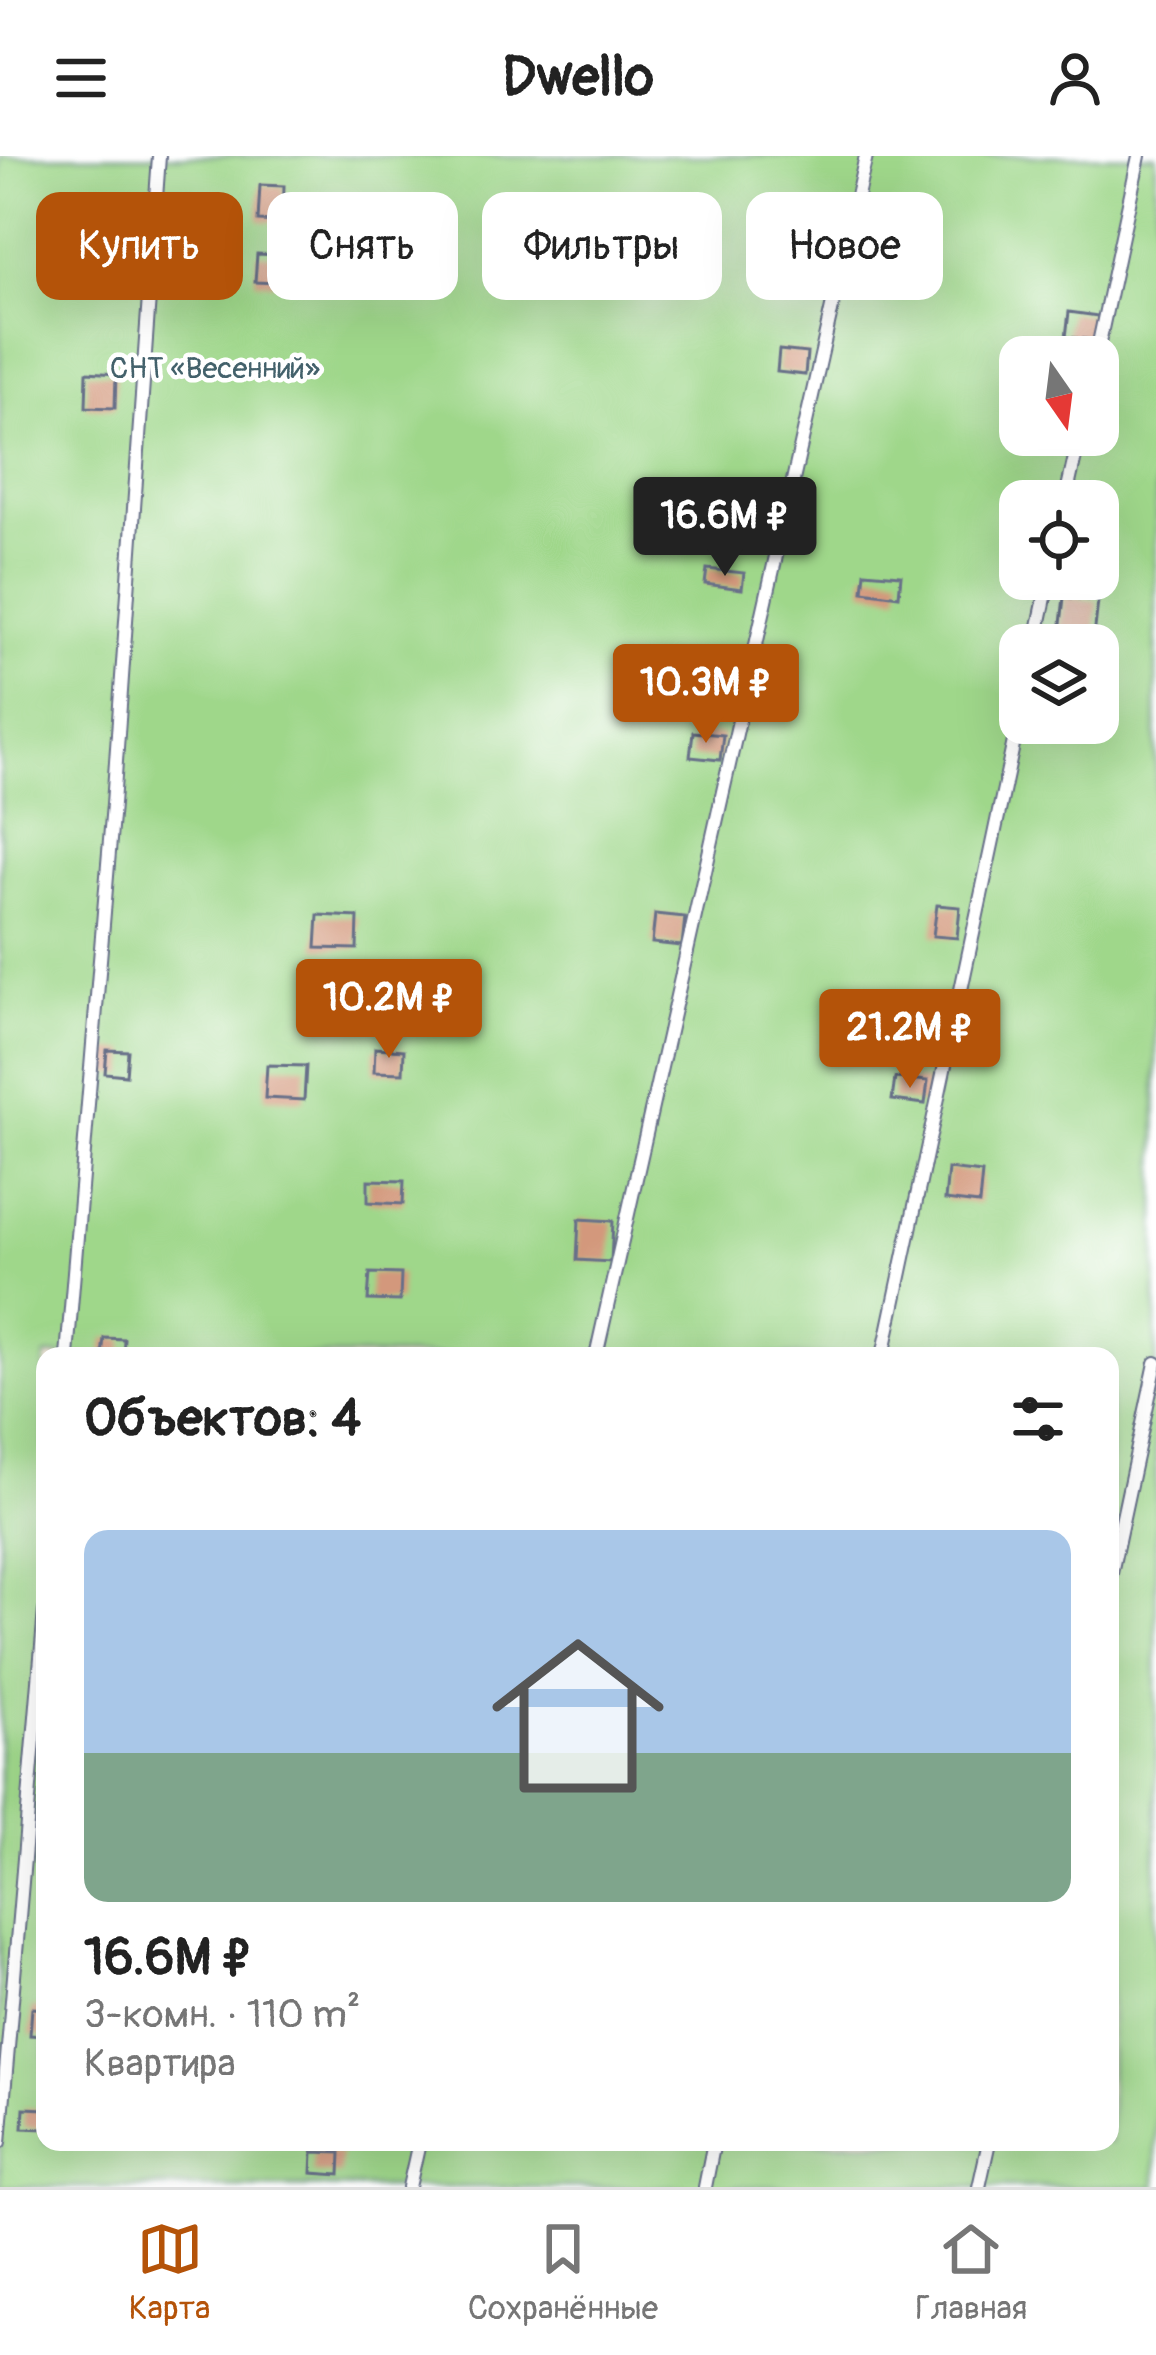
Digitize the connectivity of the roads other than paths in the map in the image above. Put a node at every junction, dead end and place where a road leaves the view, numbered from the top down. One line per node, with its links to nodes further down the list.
1 (159, 156): 6 (lane)
2 (866, 156): 7 (lane)
3 (1139, 156): 4 (lane)
4 (1100, 336)
5 (1013, 744): 8 (lane)
6 (68, 1347)
7 (598, 1347)
8 (885, 1347)
9 (1156, 1363): 10 (lane)
10 (1119, 1536)
11 (36, 1716): 12 (lane)
12 (0, 2142)
13 (417, 2151): 16 (lane)
14 (712, 2151): 17 (lane)
15 (987, 2151): 18 (lane)
16 (409, 2187)
17 (705, 2187)
18 (980, 2187)

